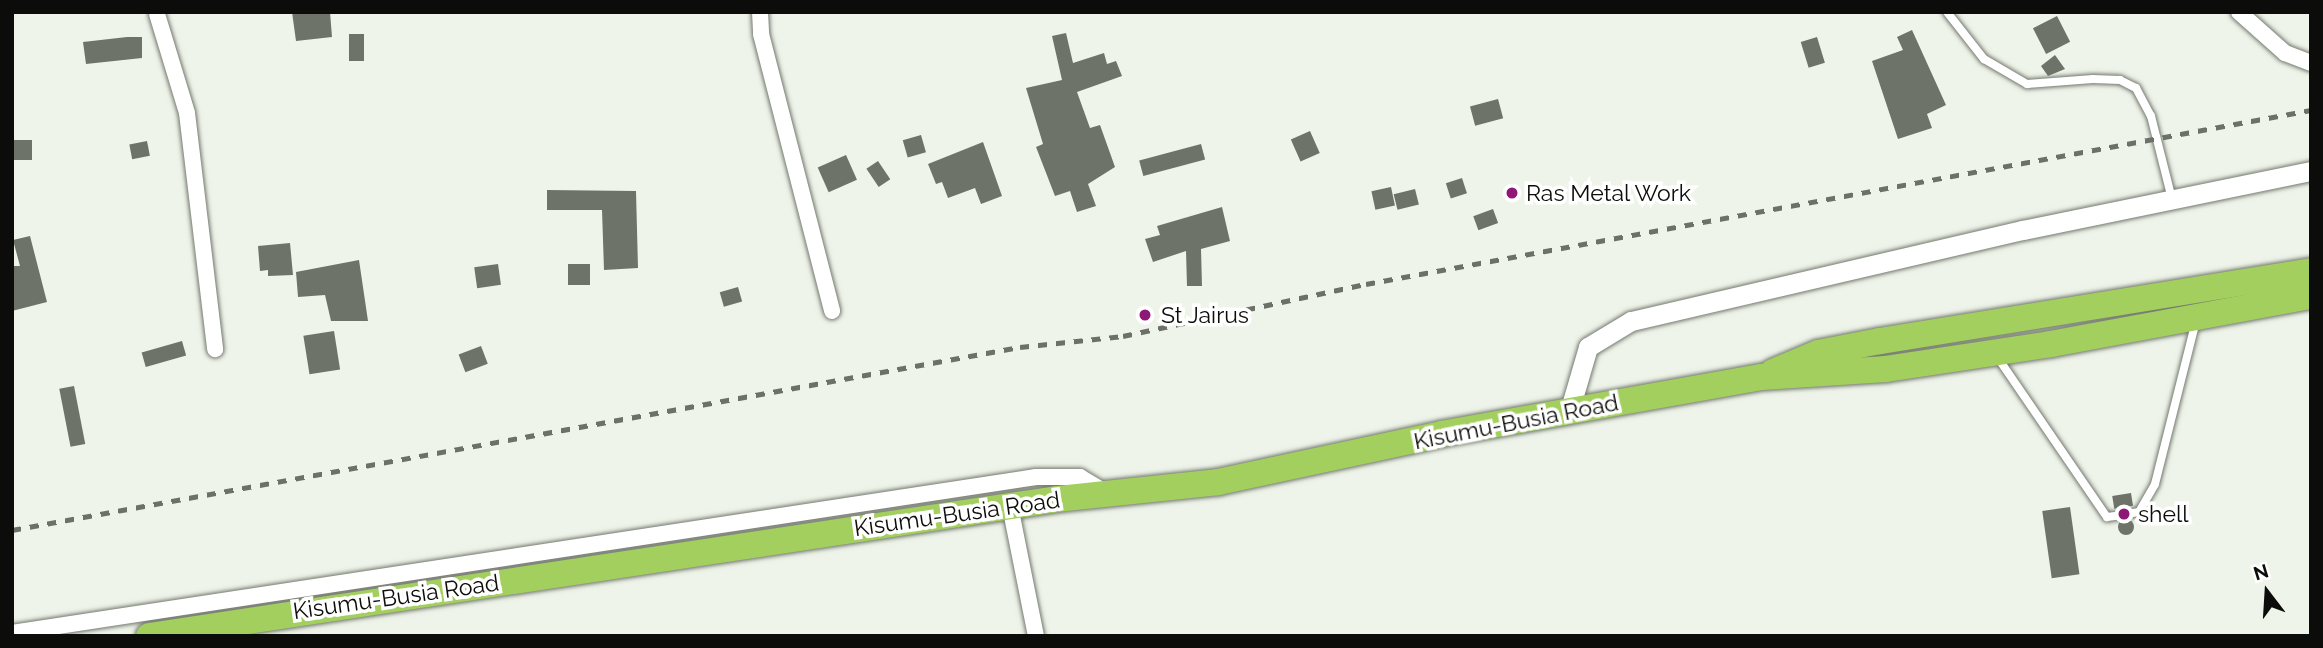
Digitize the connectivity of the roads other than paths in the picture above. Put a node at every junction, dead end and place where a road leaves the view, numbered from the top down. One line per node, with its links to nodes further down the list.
1 (760, 12): 10 (street)
2 (1947, 12): 7 (lane)
3 (2239, 12): 5 (street)
4 (157, 13): 12 (street)
5 (2311, 63)
6 (2311, 171): 7 (street)
7 (2172, 199): 15 (street)
8 (2311, 271): 14 (highway)
9 (2311, 296): 11 (highway)
10 (832, 311)
11 (2197, 318): 13 (highway); 13 (lane)
12 (215, 349)
13 (1994, 353): 14 (highway)
14 (1762, 377): 15 (highway, Kisumu-Busia Road)
15 (1569, 412): 16 (highway, Kisumu-Busia Road)
16 (1107, 493): 17 (highway, Kisumu-Busia Road); 18 (street)
17 (1010, 506): 19 (highway, Kisumu-Busia Road); 20 (street)
18 (12, 633)
19 (149, 636)
20 (1036, 636)

